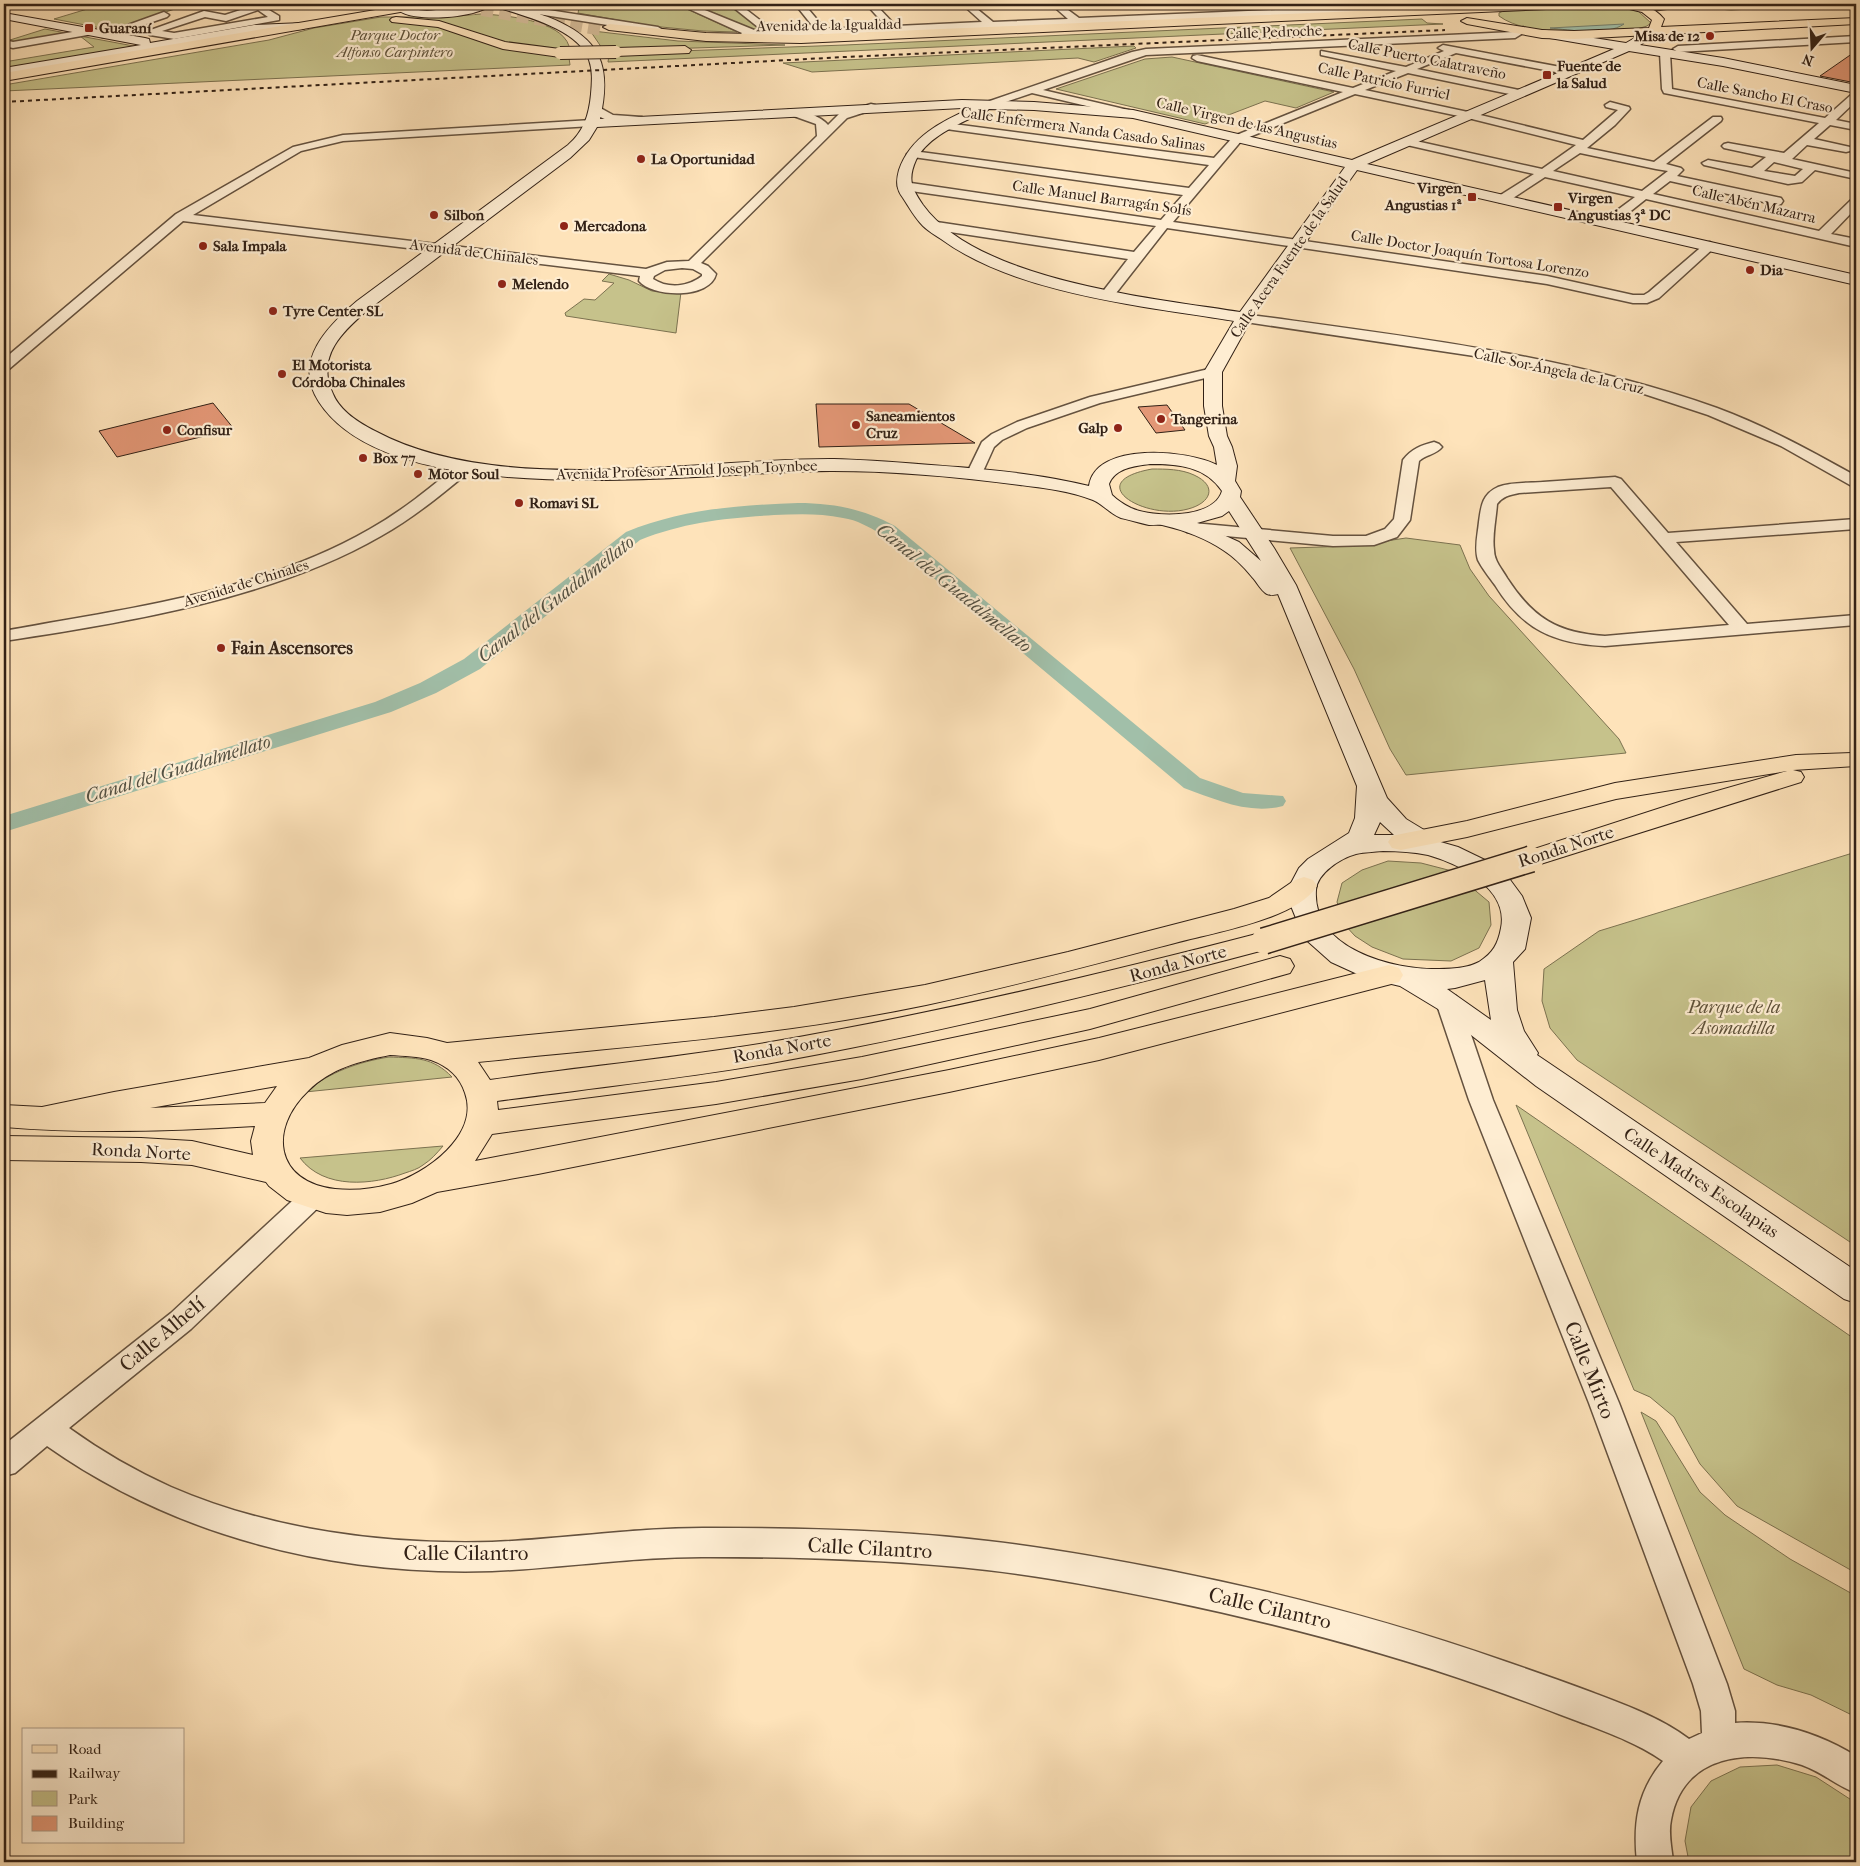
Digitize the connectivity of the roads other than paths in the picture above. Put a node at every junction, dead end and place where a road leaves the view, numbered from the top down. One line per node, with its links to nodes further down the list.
1 (429, 4): 18 (main road)
2 (487, 4): 23 (main road)
3 (499, 4): 27 (main road, Avenida Profesor Arnold Joseph Toynbee); 46 (street, Avenida de la Igualdad)
4 (614, 4): 5 (street)
5 (642, 4)
6 (683, 4): 46 (street)
7 (733, 4): 43 (street)
8 (799, 4): 42 (street)
9 (870, 4): 47 (street)
10 (966, 4): 35 (street)
11 (1055, 4): 33 (street)
12 (1244, 4): 28 (street)
13 (1313, 4): 24 (street)
14 (1407, 4): 19 (main road)
15 (1590, 4): 20 (main road)
16 (1621, 4): 22 (main road)
17 (1677, 4): 22 (street)
18 (400, 6): 23 (main road); 32 (main road)
19 (1470, 6): 20 (main road); 25 (main road, Avenida de la Igualdad)
20 (1501, 8): 38 (main road)
21 (1382, 9): 24 (street, Avenida de la Igualdad); 25 (main road, Avenida de la Igualdad); 39 (main road, Avenida de la Igualdad)
22 (1646, 10): 48 (main road)
23 (465, 11): 27 (main road, Avenida Profesor Arnold Joseph Toynbee)
24 (1324, 11): 28 (street, Avenida de la Igualdad)
25 (1417, 12): 31 (main road, Avenida de la Igualdad)
26 (172, 13): 45 (street)
27 (524, 13): 49 (main road, Avenida Profesor Arnold Joseph Toynbee)
28 (1258, 13): 33 (street, Avenida de la Igualdad)
29 (4, 16): 41 (main road)
30 (276, 18): 30 (street)
31 (1448, 18): 38 (main road, Avenida de la Igualdad); 47 (main road, Avenida de la Igualdad)
32 (330, 21): 37 (main road); 47 (main road, bridge)
33 (1077, 21): 35 (street, Avenida de la Igualdad)
34 (1856, 21): 36 (main road, Avenida de la Igualdad)
35 (991, 25): 39 (street, Avenida de la Igualdad); 47 (street, Avenida de la Igualdad)
36 (1771, 25): 48 (main road, Avenida de la Igualdad); 52 (street)
37 (298, 26): 54 (main road); 67 (main road); 68 (main road)
38 (1505, 27): 40 (main road, Avenida de la Igualdad)
39 (1038, 29): 47 (main road, Avenida de la Igualdad)
40 (1523, 30): 44 (main road, Avenida de la Igualdad); 51 (street, Calle Pedroche)
41 (90, 32): 45 (main road); 53 (street)
42 (823, 32): 43 (street, Avenida de la Igualdad); 47 (street, Avenida de la Igualdad)
43 (789, 34): 46 (street, Avenida de la Igualdad)
44 (1542, 34): 48 (main road, Avenida de la Igualdad); 56 (main road); 61 (main road)
45 (105, 35): 54 (main road)
46 (771, 35)
47 (895, 35)
48 (1649, 35): 56 (main road, Calle Acera Fuente de la Salud); 57 (main road)
49 (579, 38): 62 (main road); 78 (main road, Avenida Profesor Arnold Joseph Toynbee)
50 (1856, 39): 52 (street)
51 (1418, 40): 55 (street, Calle Pedroche); 59 (street)
52 (1802, 42): 57 (street)
53 (7, 45)
54 (161, 46): 65 (main road)
55 (1300, 46): 58 (street, Calle Pedroche); 64 (street, Calle Puerto Calatraveño)
56 (1628, 47): 60 (main road); 61 (main road, Calle Acera Fuente de la Salud)
57 (1678, 49): 63 (main road)
58 (1178, 50): 71 (street, Calle Pedroche); 72 (street, Calle Patricio Furriel)
59 (1456, 50): 64 (street); 66 (street)
60 (1665, 53): 63 (main road); 84 (street, Calle Sancho El Craso)
61 (1596, 59): 66 (main road, Calle Acera Fuente de la Salud)
62 (581, 62)
63 (1723, 62): 70 (main road)
64 (1405, 70): 72 (street); 73 (street, Calle Puerto Calatraveño)
65 (4, 72)
66 (1566, 72): 73 (main road, Calle Acera Fuente de la Salud)
67 (4, 77)
68 (4, 84)
69 (585, 84): 78 (main road)
70 (1856, 88)
71 (1031, 90): 75 (street, Calle Pedroche); 80 (street, Calle Virgen de las Angustias)
72 (1354, 91): 81 (street, Calle Patricio Furriel); 90 (street)
73 (1518, 93): 81 (main road, Calle Acera Fuente de la Salud)
74 (1856, 96): 84 (street)
75 (991, 104): 77 (main road, Calle Virgen de las Angustias); 80 (main road, Calle Virgen de las Angustias); 86 (main road)
76 (1610, 105): 93 (street)
77 (871, 108): 79 (main road, Calle Virgen de las Angustias); 88 (street)
78 (593, 112): 83 (main road); 85 (street); 85 (street); 89 (main road, Avenida Profesor Arnold Joseph Toynbee)
79 (792, 112): 83 (main road); 88 (street)
80 (1133, 114): 90 (main road, Calle Virgen de las Angustias)
81 (1468, 115): 92 (main road, Calle Acera Fuente de la Salud); 93 (street, Calle Patricio Furriel)
82 (1717, 119): 101 (street)
83 (642, 120): 89 (street)
84 (1826, 122): 87 (street, Calle Sancho El Craso); 91 (street)
85 (542, 126): 114 (street)
86 (946, 126): 96 (main road); 98 (street, Calle Enfermera Nanda Casado Salinas)
87 (1856, 127)
88 (822, 135): 125 (street)
89 (586, 137): 123 (main road, Avenida Profesor Arnold Joseph Toynbee)
90 (1238, 138): 98 (street); 100 (main road, Calle Virgen de las Angustias)
91 (1805, 141): 95 (street); 97 (street)
92 (1407, 142): 100 (main road, Calle Acera Fuente de la Salud); 103 (street)
93 (1581, 146): 101 (street, Calle Patricio Furriel); 103 (street)
94 (1728, 146): 97 (street)
95 (1846, 149)
96 (913, 154): 108 (main road); 109 (street)
97 (1786, 158): 102 (street)
98 (1216, 162): 109 (street)
99 (1708, 163): 104 (street)
100 (1354, 164): 111 (main road, Calle Virgen de las Angustias); 120 (main road, Calle Acera Fuente de la Salud)
101 (1656, 166): 106 (street, Calle Patricio Furriel)
102 (1817, 168): 105 (street); 107 (street)
103 (1542, 172): 110 (street, Calle Abén Mazarra); 111 (street)
104 (1755, 172): 107 (street); 107 (street)
105 (1856, 176)
106 (1668, 177): 110 (street); 112 (street)
107 (1797, 181): 112 (street)
108 (904, 186): 116 (street, Calle Manuel Barragán Solís); 118 (main road)
109 (1191, 192): 116 (street)
110 (1646, 196): 115 (street, Calle Abén Mazarra); 117 (street)
111 (1503, 199): 117 (main road, Calle Virgen de las Angustias)
112 (1777, 201): 115 (street)
113 (1856, 202): 119 (street)
114 (180, 217): 123 (street, Avenida de Chinales); 130 (street)
115 (1754, 220): 119 (street, Calle Abén Mazarra)
116 (1164, 223): 120 (street, Calle Manuel Barragán Solís); 124 (street)
117 (1608, 223): 122 (main road, Calle Virgen de las Angustias)
118 (930, 225): 124 (street); 128 (main road)
119 (1822, 236): 121 (street, Calle Abén Mazarra)
120 (1295, 243): 122 (street, Calle Doctor Joaquín Tortosa Lorenzo); 129 (main road, Calle Acera Fuente de la Salud)
121 (1856, 243)
122 (1710, 246): 127 (main road, Calle Virgen de las Angustias)
123 (441, 248): 126 (street, Avenida de Chinales); 135 (main road, Avenida Profesor Arnold Joseph Toynbee)
124 (1137, 256): 128 (street)
125 (692, 265): 126 (street); 126 (street)
126 (648, 273)
127 (1856, 280)
128 (1108, 294): 129 (main road)
129 (1244, 318): 131 (main road, Calle Acera Fuente de la Salud); 139 (street, Calle Sor Ángela de la Cruz)
130 (4, 366)
131 (1213, 372): 132 (main road, Calle Acera Fuente de la Salud); 137 (street)
132 (1218, 436): 134 (main road); 140 (main road, Calle Acera Fuente de la Salud)
133 (1434, 447): 145 (street)
134 (1165, 458): 136 (main road, Avenida Profesor Arnold Joseph Toynbee); 140 (main road)
135 (464, 468): 137 (main road, Avenida Profesor Arnold Joseph Toynbee); 150 (street, Avenida de Chinales)
136 (1106, 473): 138 (main road, Avenida Profesor Arnold Joseph Toynbee); 141 (main road)
137 (974, 475): 138 (main road, Avenida Profesor Arnold Joseph Toynbee)
138 (1030, 480): 141 (main road, Avenida Profesor Arnold Joseph Toynbee)
139 (1856, 482)
140 (1228, 489): 142 (main road); 145 (main road)
141 (1103, 497): 142 (main road, Avenida Profesor Arnold Joseph Toynbee)
142 (1171, 521): 144 (main road)
143 (1856, 524): 146 (street)
144 (1193, 528): 145 (street); 148 (main road)
145 (1253, 533): 148 (main road)
146 (1664, 538): 149 (street); 149 (street)
147 (1856, 620): 149 (street)
148 (1300, 623): 152 (main road)
149 (1742, 629)
150 (4, 636)
151 (1854, 759): 153 (main road); 163 (main road, Ronda Norte, bridge)
152 (1368, 787): 153 (main road); 154 (main road)
153 (1420, 844): 154 (main road); 156 (main road)
154 (1349, 847): 155 (main road)
155 (1304, 886): 158 (main road); 160 (main road)
156 (1499, 961): 158 (main road); 162 (main road, Calle Madres Escolapias)
157 (1280, 966): 167 (main road, Ronda Norte)
158 (1397, 977): 159 (main road, Calle Madres Escolapias); 170 (main road)
159 (1448, 1002): 162 (main road, Calle Madres Escolapias); 175 (street, Calle Mirto)
160 (447, 1054): 161 (main road); 163 (main road)
161 (317, 1068): 164 (main road); 166 (main road)
162 (1547, 1078): 172 (main road, Calle Madres Escolapias)
163 (482, 1092): 167 (main road)
164 (272, 1114): 166 (main road, Ronda Norte); 169 (main road)
165 (4, 1116): 166 (main road, Ronda Norte)
166 (40, 1119)
167 (481, 1124): 170 (main road)
168 (4, 1148): 169 (main road, Ronda Norte)
169 (276, 1172): 171 (main road)
170 (429, 1181): 171 (main road)
171 (313, 1197): 173 (street, Calle Alhelí)
172 (1856, 1289)
173 (47, 1430): 174 (street, Calle Alhelí); 176 (street, Calle Cilantro)
174 (4, 1463)
175 (1720, 1742): 176 (street); 177 (street)
176 (1687, 1758): 178 (street)
177 (1856, 1776)
178 (1655, 1862)

